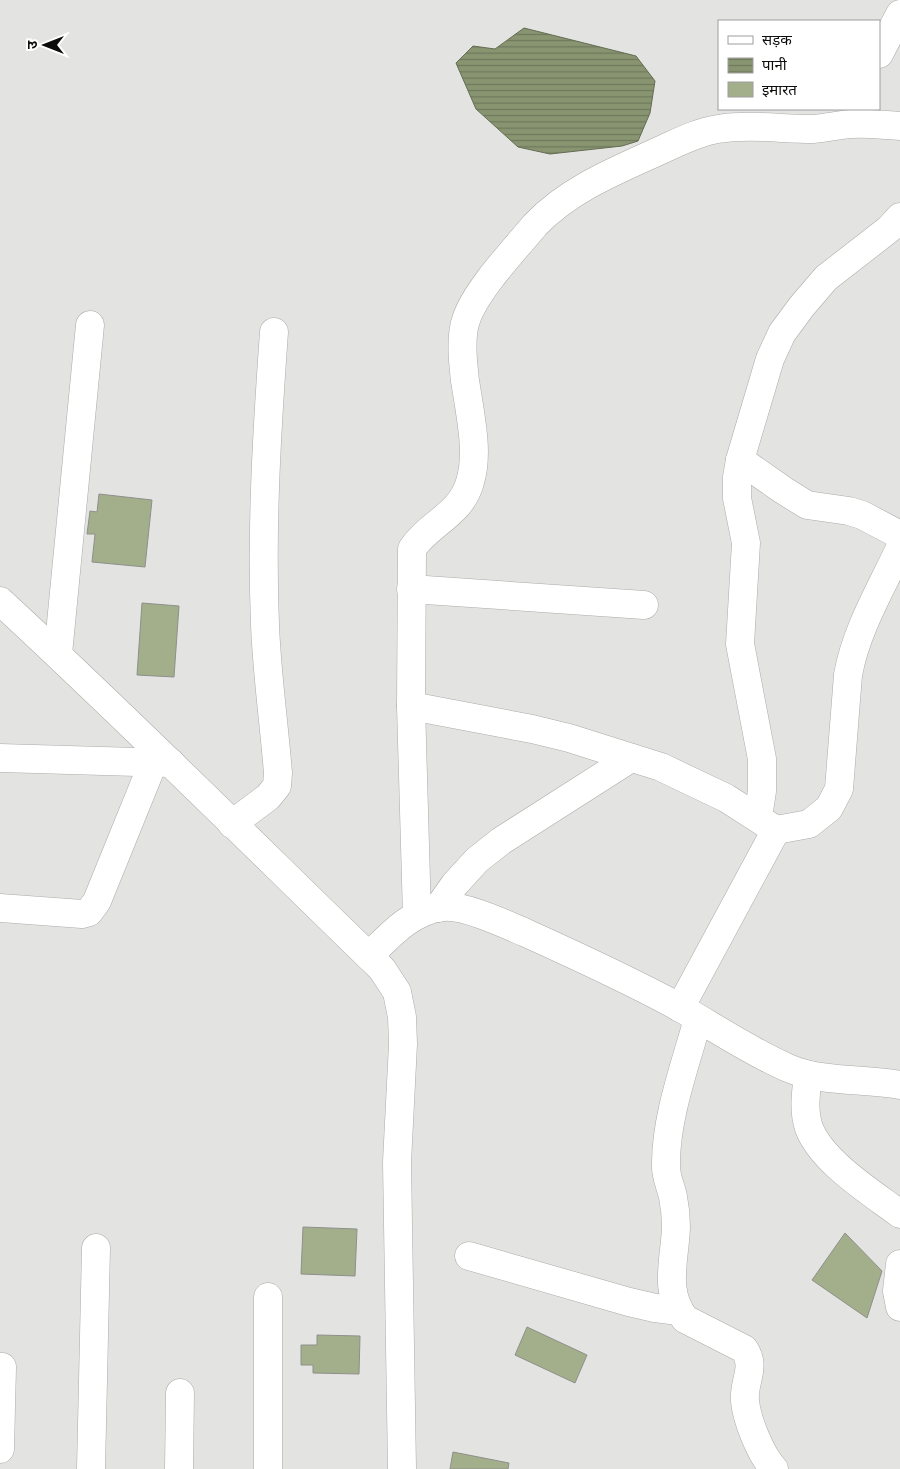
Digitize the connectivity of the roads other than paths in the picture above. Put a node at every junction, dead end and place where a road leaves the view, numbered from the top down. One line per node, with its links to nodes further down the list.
1 (900, 14): 2 (street)
2 (880, 52)
3 (852, 116): 4 (street); 11 (street)
4 (900, 126)
5 (900, 217): 8 (street)
6 (90, 325): 14 (street)
7 (274, 332): 19 (street)
8 (740, 460): 9 (street); 20 (street)
9 (900, 534)
10 (900, 548): 20 (street)
11 (411, 589): 13 (street); 15 (street)
12 (0, 601): 14 (street)
13 (644, 606)
14 (58, 654): 18 (street)
15 (411, 706): 17 (street); 22 (street)
16 (0, 758): 18 (street)
17 (631, 758): 20 (street); 22 (street)
18 (163, 763): 19 (street); 21 (street)
19 (232, 824): 23 (street)
20 (767, 824): 24 (street)
21 (0, 908)
22 (427, 911): 23 (street); 24 (street)
23 (369, 956): 40 (street)
24 (689, 1013): 25 (street); 33 (street)
25 (808, 1075): 26 (street); 27 (street)
26 (900, 1085)
27 (900, 1214)
28 (96, 1248): 37 (street)
29 (469, 1256): 33 (street)
30 (900, 1264): 32 (street)
31 (268, 1297): 39 (street)
32 (900, 1308)
33 (679, 1311): 41 (street)
34 (2, 1367): 36 (street)
35 (180, 1394): 38 (street)
36 (0, 1449)
37 (91, 1469)
38 (179, 1469)
39 (268, 1469)
40 (402, 1469)
41 (774, 1469)

